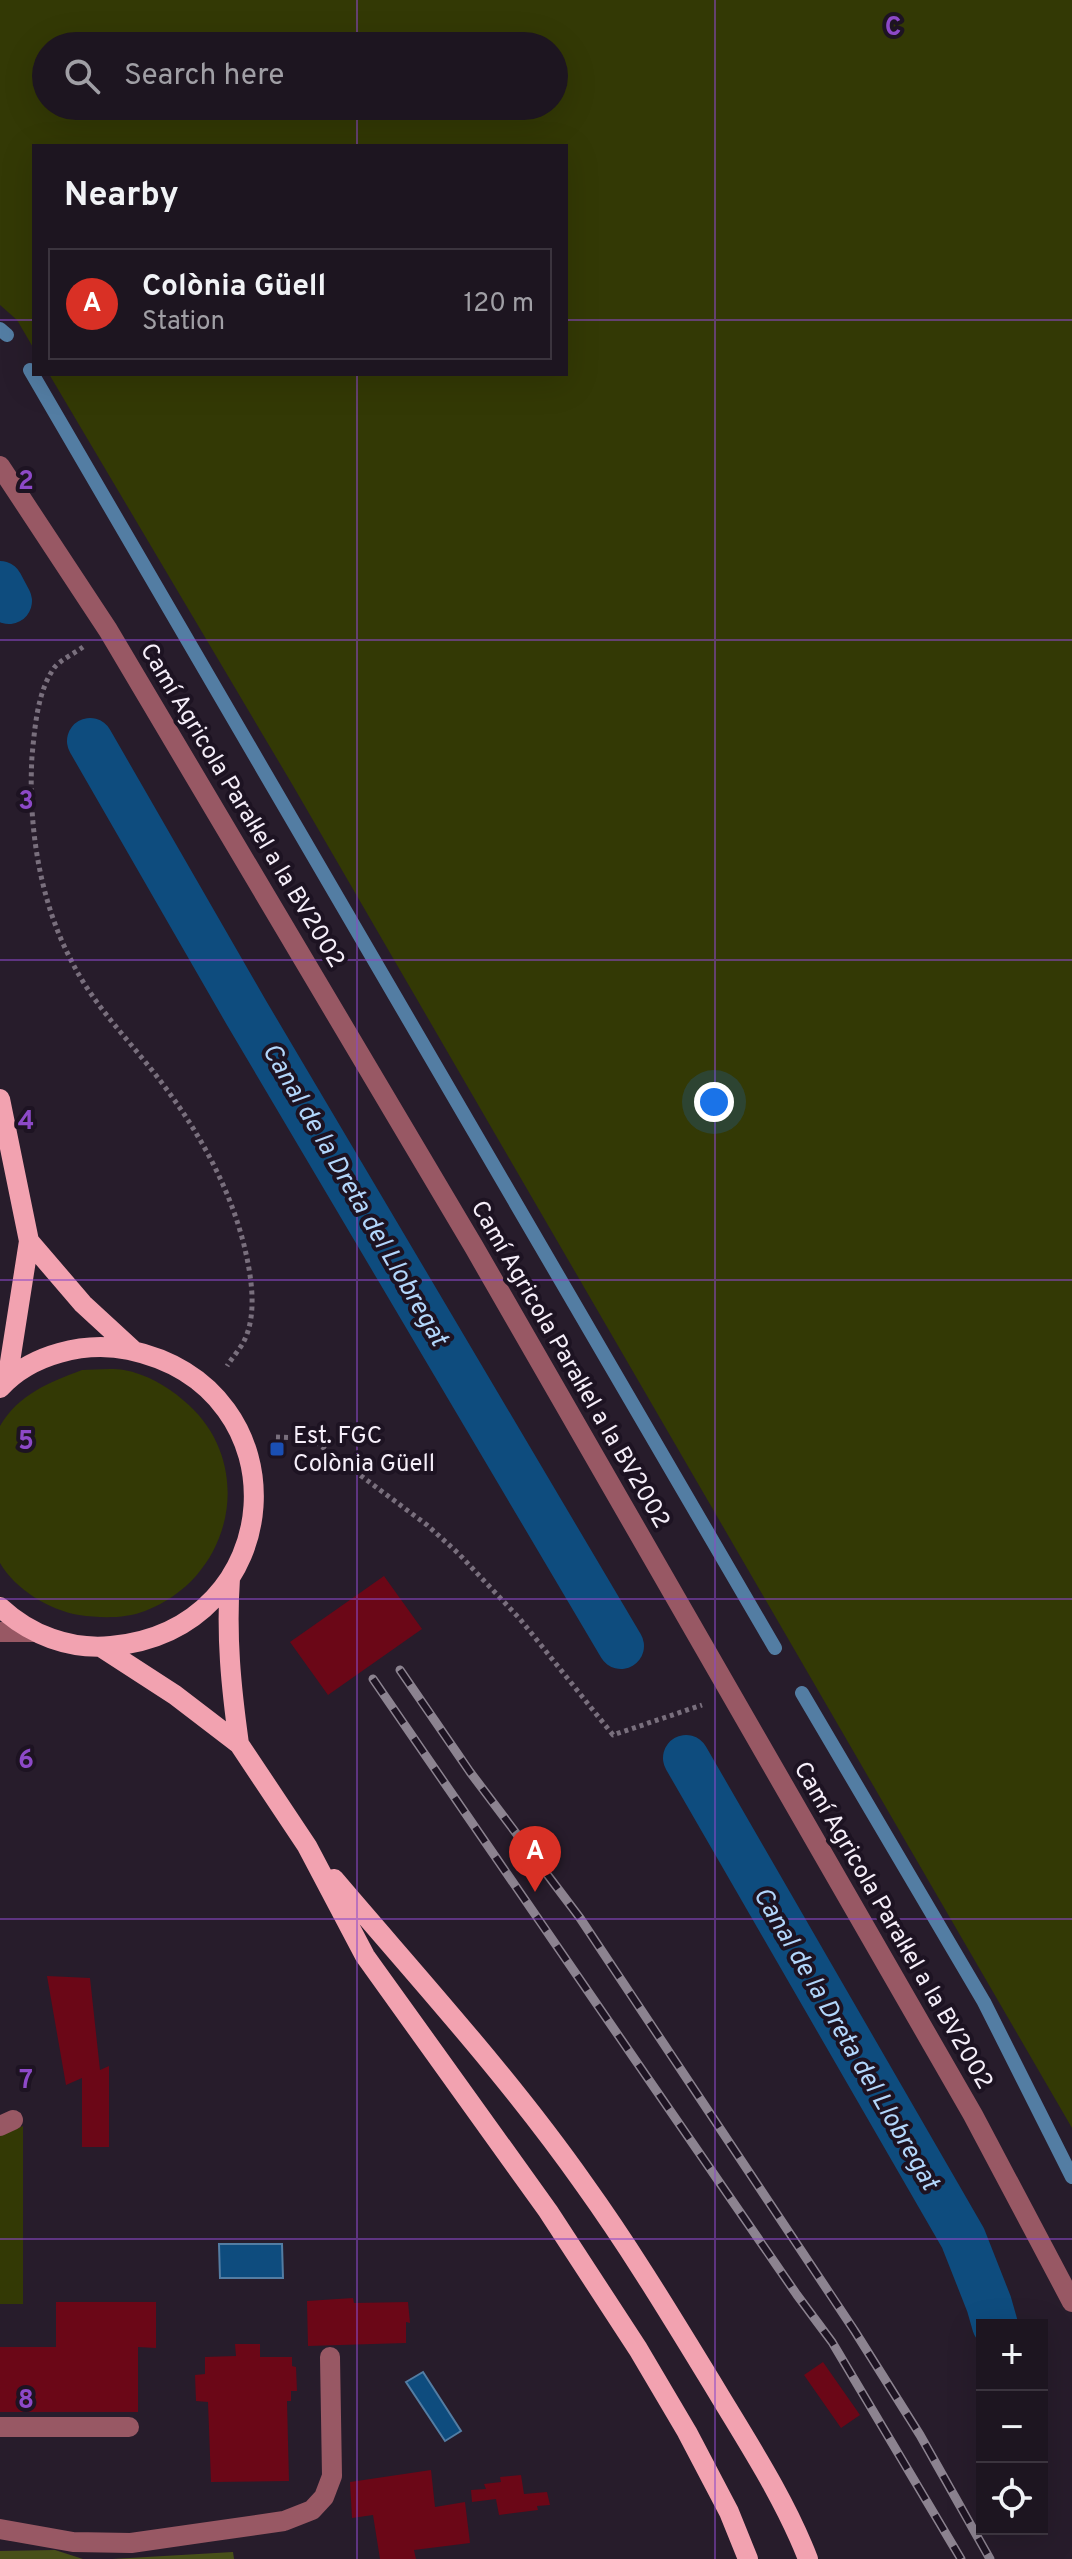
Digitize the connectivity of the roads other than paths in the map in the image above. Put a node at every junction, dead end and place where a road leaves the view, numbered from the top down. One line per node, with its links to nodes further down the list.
1 (0, 466): 13 (street, Camí Agricola Paral·lel a la BV2002)
2 (0, 1099): 3 (main road)
3 (29, 1241): 4 (main road); 5 (main road)
4 (135, 1352): 5 (main road); 6 (main road)
5 (3, 1384)
6 (230, 1578): 10 (main road); 11 (main road)
7 (0, 1607): 9 (main road)
8 (0, 1632): 9 (street)
9 (34, 1632): 10 (main road)
10 (101, 1647): 11 (main road)
11 (239, 1744): 12 (main road)
12 (307, 1846): 18 (main road); 19 (main road)
13 (1072, 2302)
14 (330, 2357): 17 (street)
15 (0, 2427): 16 (street)
16 (129, 2427)
17 (0, 2529)
18 (748, 2559)
19 (808, 2559)

